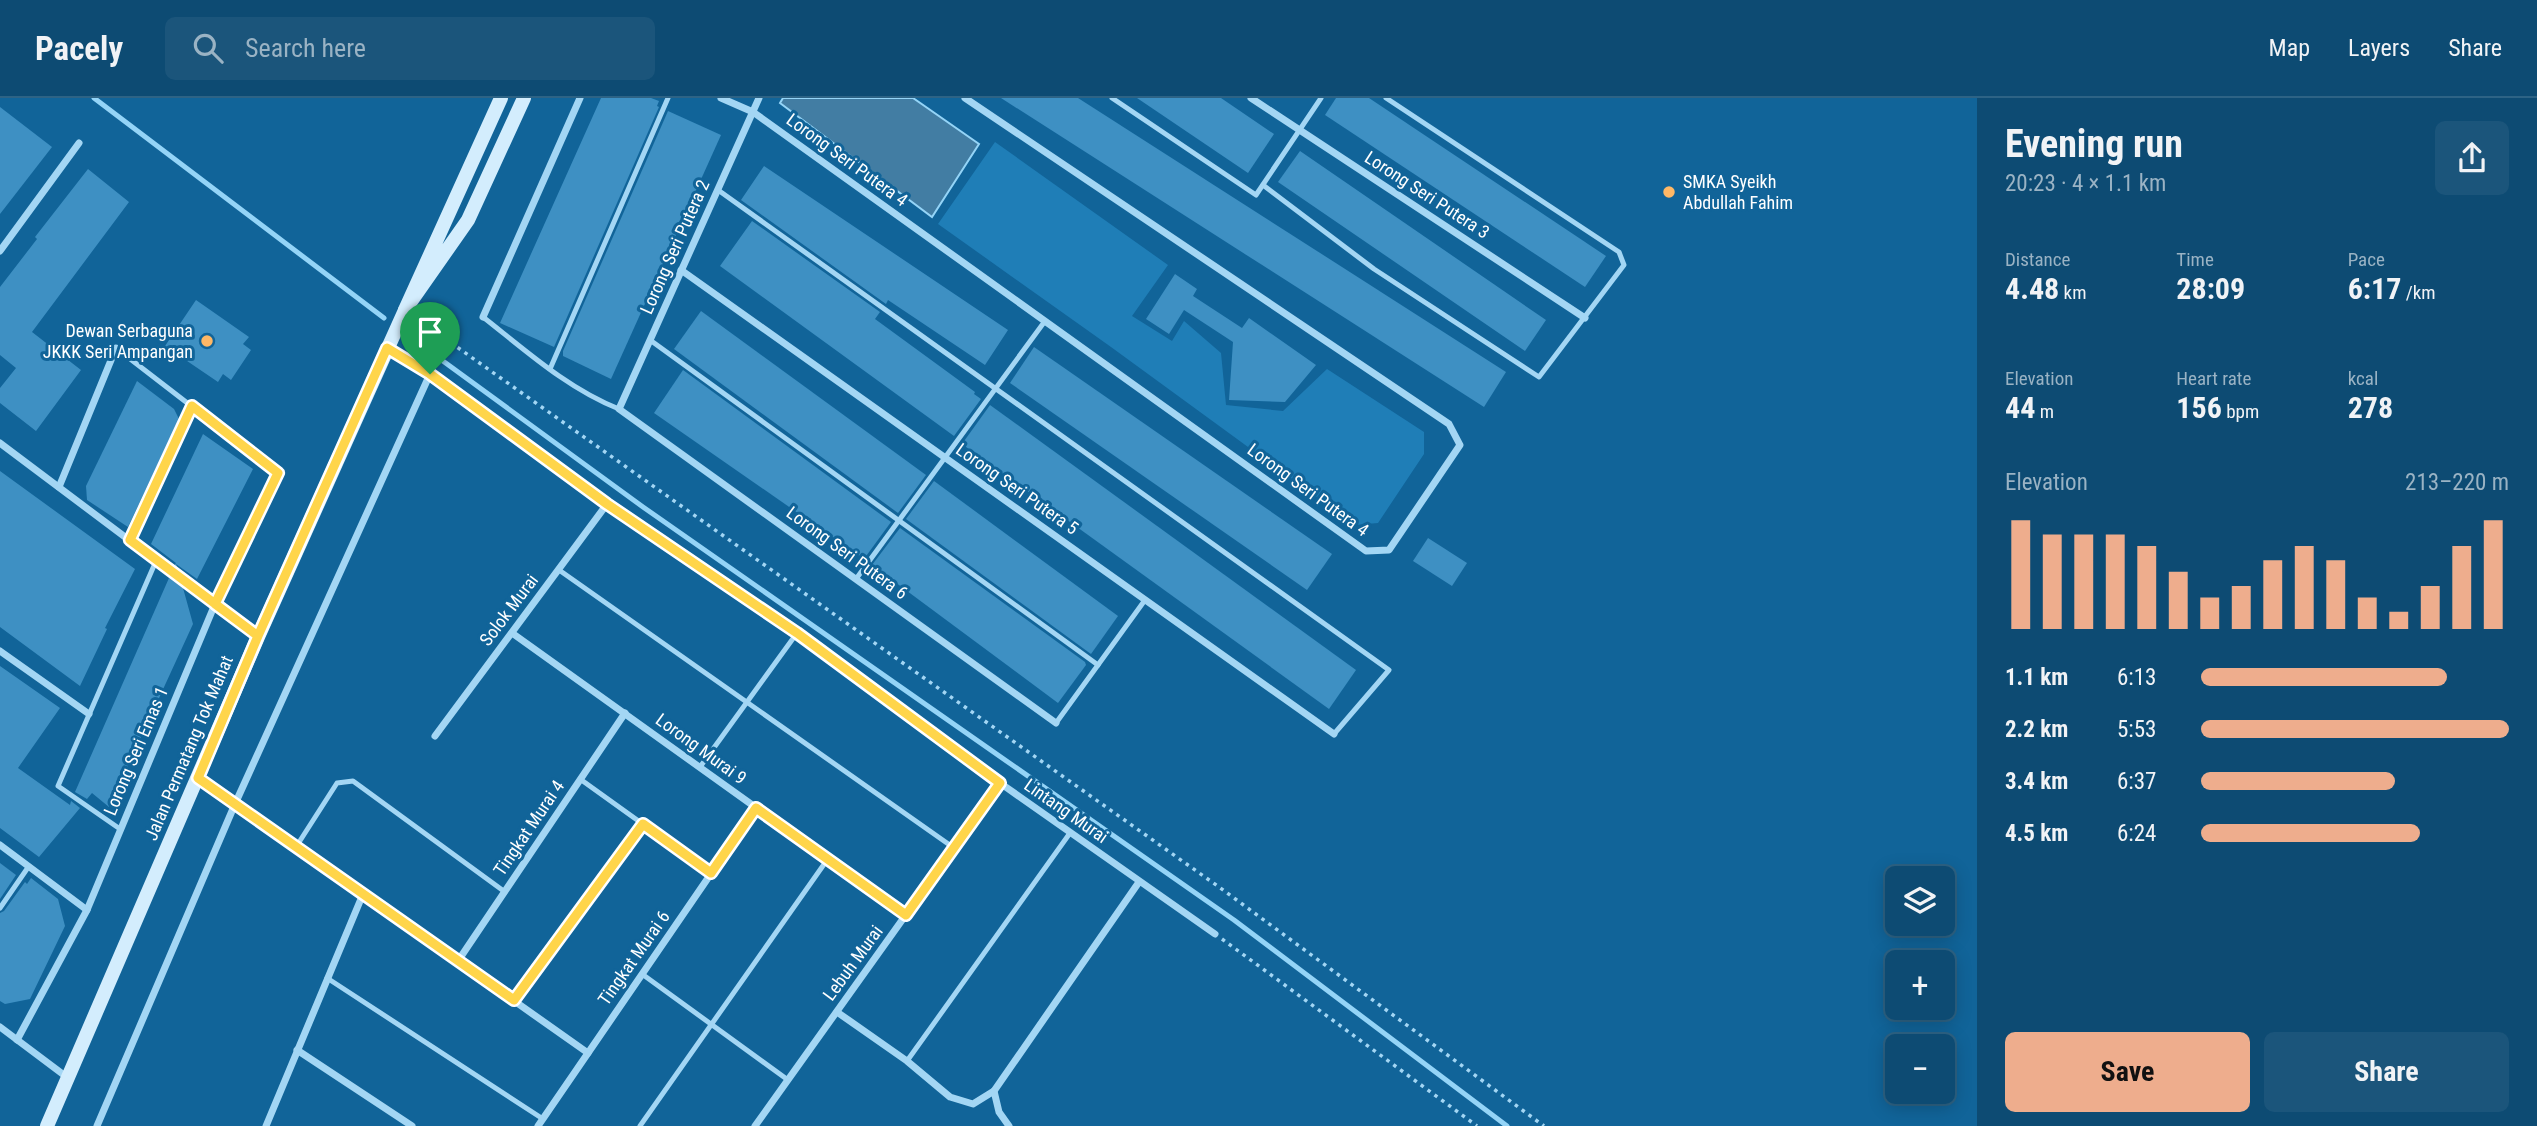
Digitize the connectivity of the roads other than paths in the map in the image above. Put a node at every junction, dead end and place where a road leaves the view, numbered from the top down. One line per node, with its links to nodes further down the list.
1 (501, 98): 19 (street, Jalan Permatang Tok Mahat)
2 (524, 98): 19 (street, Jalan Permatang Tok Mahat)
3 (580, 98): 20 (street)
4 (668, 98): 26 (lane)
5 (721, 98): 12 (street, Lorong Seri Putera 4)
6 (759, 98): 12 (street, Lorong Seri Putera 2)
7 (965, 98): 22 (street, Lorong Seri Putera 4)
8 (1112, 98): 15 (lane)
9 (1251, 98): 13 (street, Lorong Seri Putera 3)
10 (1321, 98): 13 (lane)
11 (1386, 98): 21 (lane)
12 (753, 112): 16 (street, Lorong Seri Putera 2); 22 (street, Lorong Seri Putera 4)
13 (1300, 130): 15 (lane); 21 (street, Lorong Seri Putera 3)
14 (79, 143): 17 (street)
15 (1263, 185): 21 (lane)
16 (718, 190): 18 (street, Lorong Seri Putera 2); 28 (lane)
17 (0, 251)
18 (681, 270): 23 (street, Lorong Seri Putera 2); 32 (street, Lorong Seri Putera 5)
19 (405, 310): 25 (street, Jalan Permatang Tok Mahat)
20 (482, 317): 26 (lane)
21 (1586, 318)
22 (1045, 321): 28 (lane)
23 (649, 340): 30 (street, Lorong Seri Putera 2); 36 (lane)
24 (116, 348): 29 (lane); 34 (street)
25 (387, 348): 27 (street, Lintang Murai); 45 (street, Jalan Permatang Tok Mahat)
26 (550, 369): 30 (lane)
27 (430, 374): 35 (street, Lintang Murai); 58 (street)
28 (996, 387): 32 (lane); 52 (lane)
29 (192, 406): 33 (lane); 37 (lane)
30 (619, 409): 40 (street, Lorong Seri Putera 6)
31 (0, 443): 34 (street)
32 (945, 457): 36 (lane); 41 (street, Lorong Seri Putera 5)
33 (278, 473): 42 (street, Lorong Seri Emas 1)
34 (59, 487): 37 (street)
35 (607, 504): 39 (street, Solok Murai); 44 (street, Lintang Murai)
36 (898, 521): 40 (lane); 47 (lane)
37 (130, 540): 38 (street)
38 (156, 561): 42 (street); 50 (lane)
39 (558, 570): 43 (street, Solok Murai); 48 (lane)
40 (856, 579): 51 (street, Lorong Seri Putera 6)
41 (1145, 600): 47 (lane); 52 (street, Lorong Seri Putera 5)
42 (215, 604): 45 (street); 61 (street, Lorong Seri Emas 1)
43 (512, 633): 49 (street, Lorong Murai 9); 53 (street, Solok Murai)
44 (797, 633): 48 (lane); 57 (street, Lintang Murai)
45 (258, 636): 55 (street, Jalan Permatang Tok Mahat)
46 (0, 651): 50 (street)
47 (1098, 665): 51 (lane)
48 (747, 702): 54 (lane); 65 (lane)
49 (625, 712): 54 (street, Lorong Murai 9); 56 (street, Tingkat Murai 4)
50 (89, 714): 61 (lane)
51 (1056, 723)
52 (1334, 734)
53 (435, 736)
54 (700, 767): 59 (street, Lorong Murai 9)
55 (198, 778): 58 (street); 87 (street, Jalan Permatang Tok Mahat)
56 (580, 779): 60 (lane); 70 (street, Tingkat Murai 4)
57 (1000, 783): 62 (street, Lintang Murai); 65 (street, Lebuh Murai)
58 (235, 804): 64 (street); 92 (street)
59 (756, 808): 66 (street, Lorong Murai 9); 68 (street, Tingkat Murai 6)
60 (643, 824): 68 (lane); 79 (lane)
61 (120, 830): 73 (street, Lorong Seri Emas 1)
62 (1070, 833): 69 (street, Lintang Murai); 86 (lane)
63 (0, 845): 67 (street)
64 (296, 846): 70 (lane); 71 (street)
65 (954, 848): 74 (street, Lebuh Murai)
66 (827, 860): 74 (street, Lorong Murai 9); 81 (lane)
67 (29, 866): 72 (lane); 73 (street)
68 (711, 873): 77 (street, Tingkat Murai 6)
69 (1139, 882): 75 (street, Lintang Murai); 89 (street)
70 (505, 892): 76 (street, Tingkat Murai 4)
71 (363, 894): 76 (street); 78 (street)
72 (0, 908)
73 (87, 910): 83 (street, Lorong Seri Emas 1)
74 (906, 915): 80 (street, Lebuh Murai)
75 (1215, 934)
76 (458, 961): 79 (street)
77 (642, 974): 81 (lane); 85 (street, Tingkat Murai 6)
78 (327, 978): 84 (street); 90 (lane)
79 (514, 1000): 85 (street)
80 (836, 1013): 86 (street); 88 (street, Lebuh Murai)
81 (712, 1024): 88 (lane); 95 (lane)
82 (0, 1027): 83 (street)
83 (17, 1040): 87 (street)
84 (298, 1050): 93 (street); 94 (street)
85 (588, 1053): 90 (street, Tingkat Murai 6)
86 (907, 1061): 89 (street)
87 (68, 1078): 91 (street, Jalan Permatang Tok Mahat)
88 (788, 1080): 96 (street, Lebuh Murai)
89 (994, 1091): 97 (street)
90 (540, 1123)
91 (47, 1126)
92 (97, 1126)
93 (265, 1126)
94 (412, 1126)
95 (640, 1126)
96 (755, 1126)
97 (1009, 1126)

